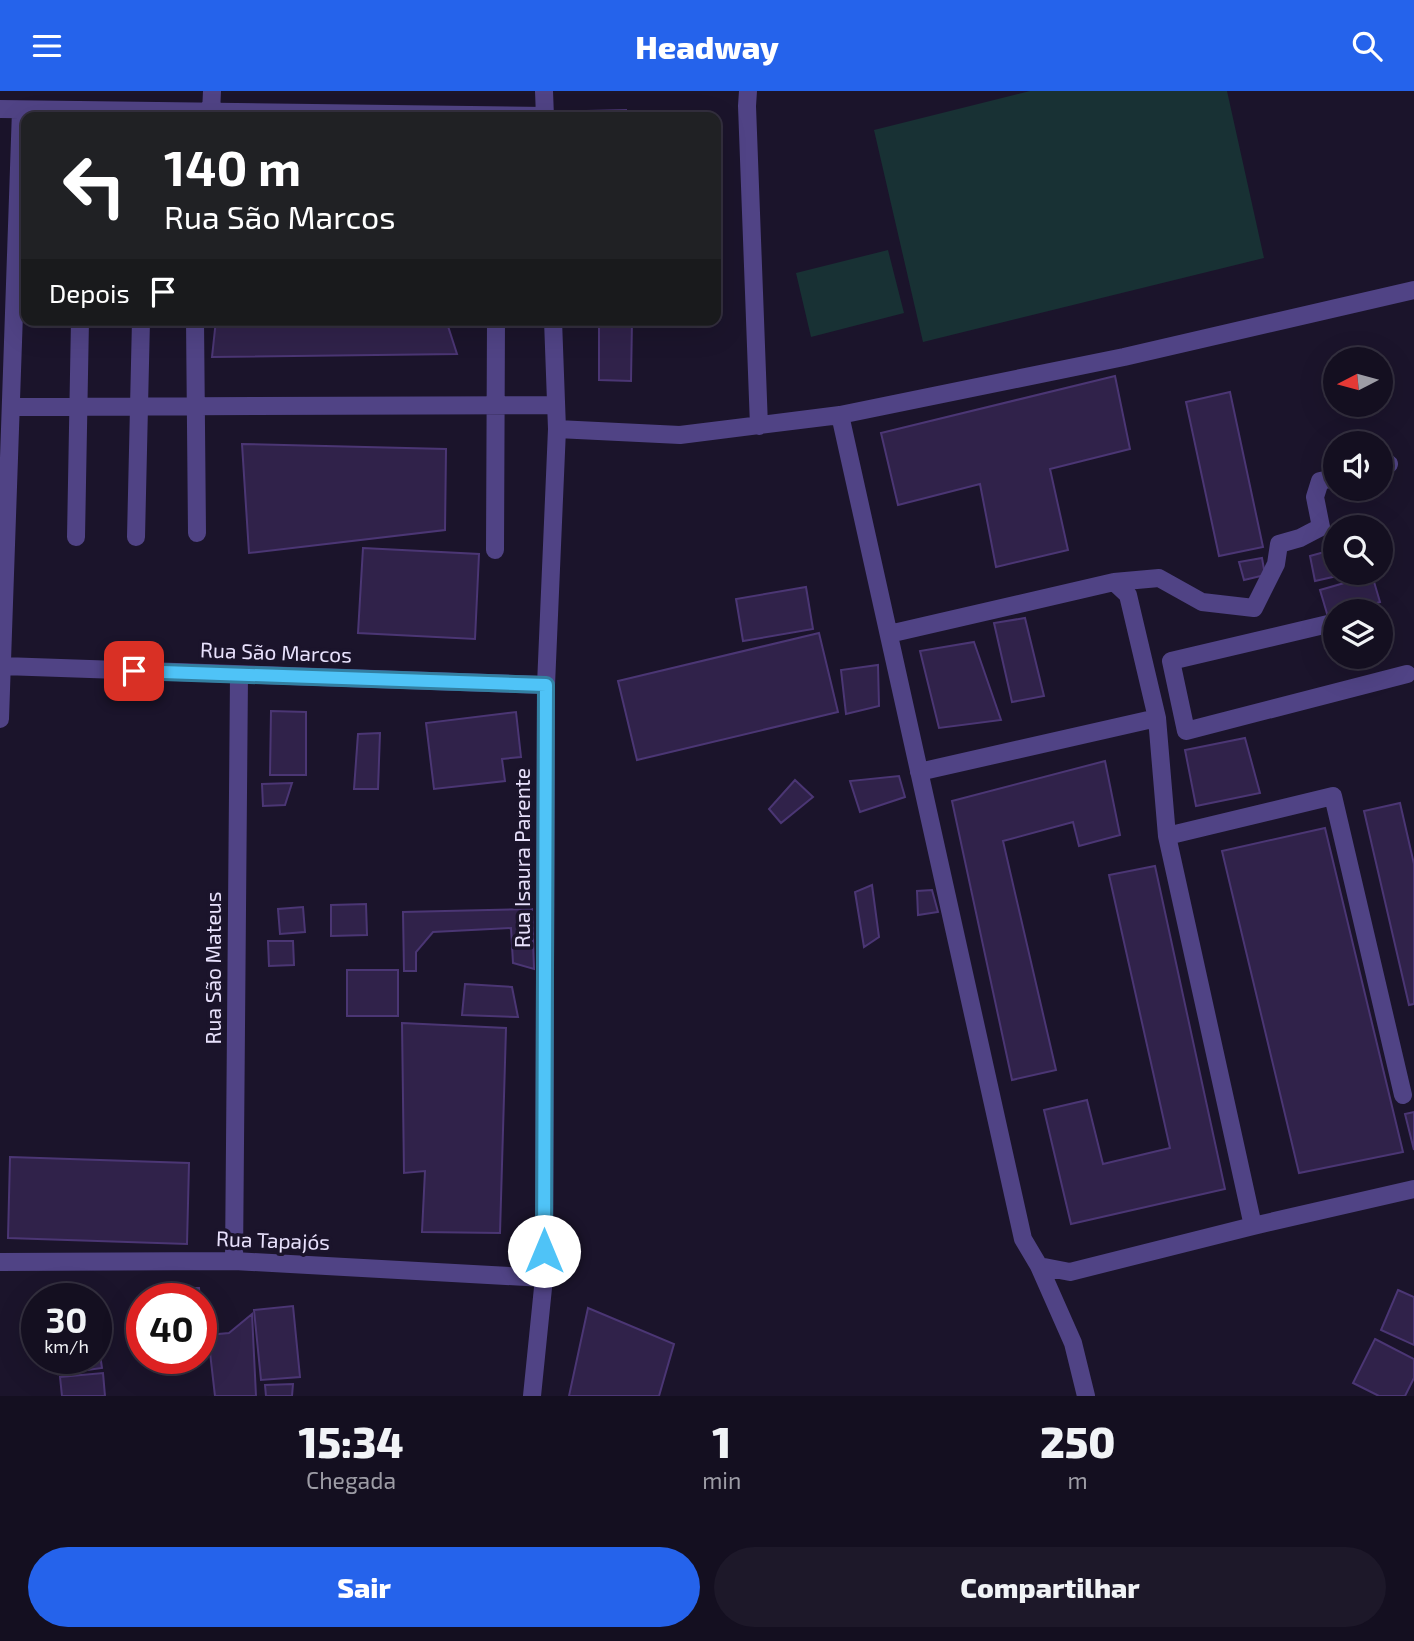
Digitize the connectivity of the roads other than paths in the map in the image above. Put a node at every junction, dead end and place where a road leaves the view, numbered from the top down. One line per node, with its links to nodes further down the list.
1 (212, 91): 7 (street)
2 (544, 91): 8 (street)
3 (748, 91): 22 (street)
4 (0, 109): 5 (street)
5 (21, 110): 6 (street); 19 (street)
6 (148, 112)
7 (211, 112)
8 (545, 112)
9 (1414, 290): 21 (street)
10 (80, 326): 20 (street)
11 (141, 326): 16 (street)
12 (195, 326): 17 (street)
13 (496, 326): 18 (street)
14 (553, 326): 15 (street, Rua Isaura Parente)
15 (556, 405): 18 (street); 23 (street, Rua Isaura Parente)
16 (139, 406): 17 (street); 20 (street); 27 (street)
17 (196, 406): 18 (street); 25 (street)
18 (497, 406): 28 (street)
19 (10, 407): 20 (street); 29 (street)
20 (79, 407): 26 (street)
21 (840, 415): 22 (street); 32 (street)
22 (759, 426): 23 (street)
23 (557, 429): 38 (street, Rua Isaura Parente)
24 (1323, 480): 30 (street)
25 (197, 533)
26 (76, 537)
27 (136, 537)
28 (495, 550)
29 (3, 553): 34 (street)
30 (1114, 582): 32 (street); 35 (street)
31 (1323, 625): 33 (street)
32 (889, 635): 41 (street)
33 (1171, 661): 35 (street); 36 (street)
34 (3, 666): 37 (street, Rua São Marcos); 39 (street)
35 (1144, 666): 40 (street)
36 (1407, 674)
37 (239, 675): 38 (street, Rua São Marcos); 46 (street, Rua São Mateus)
38 (546, 685): 49 (street, Rua Isaura Parente)
39 (0, 719)
40 (1157, 719): 41 (street); 42 (street)
41 (919, 772): 48 (street)
42 (1167, 836): 43 (street); 45 (street)
43 (1403, 1095)
44 (1414, 1189): 45 (street)
45 (1253, 1226): 48 (street)
46 (234, 1261): 47 (street, Rua Tapajós); 49 (street, Rua Tapajós)
47 (0, 1262)
48 (1039, 1266): 51 (street)
49 (544, 1278): 50 (street, Rua Isaura Parente)
50 (532, 1396)
51 (1086, 1396)

